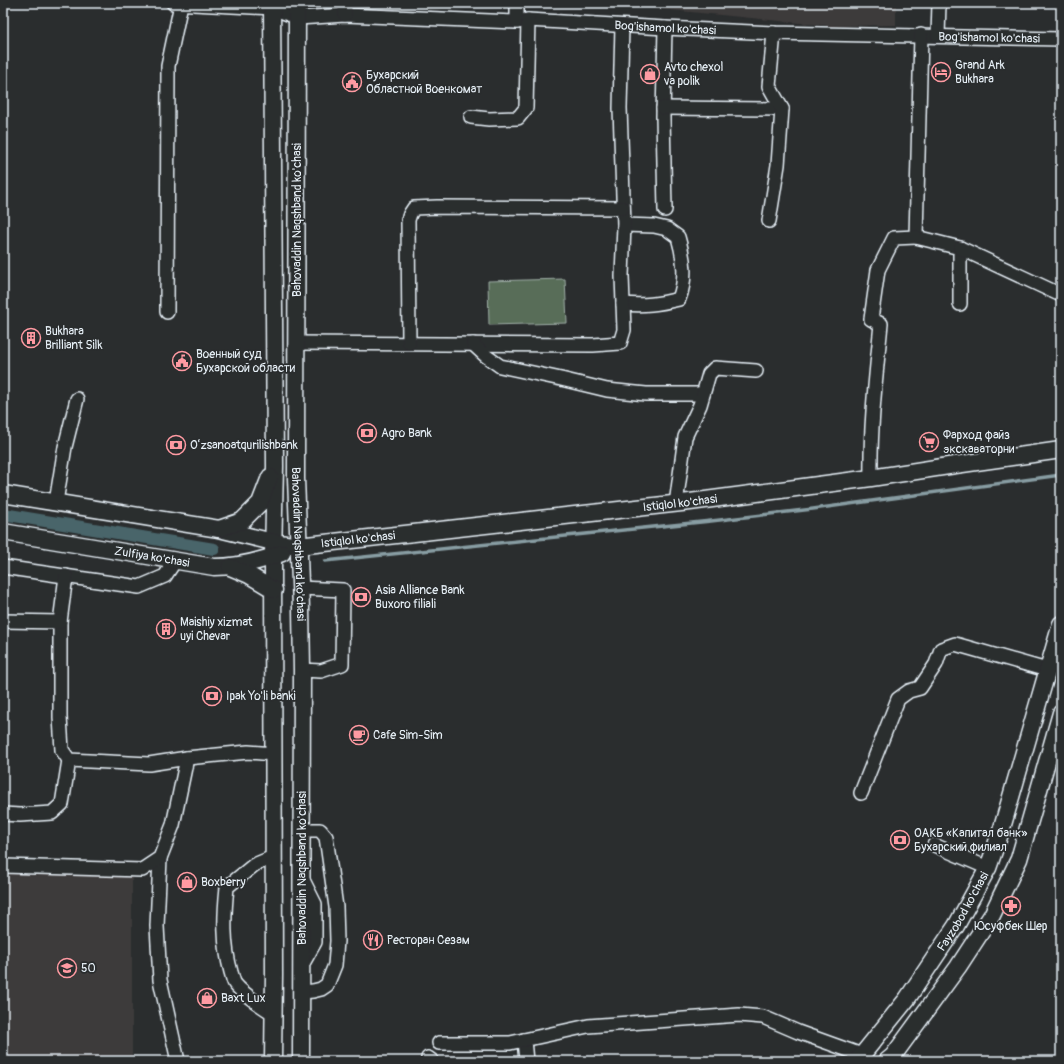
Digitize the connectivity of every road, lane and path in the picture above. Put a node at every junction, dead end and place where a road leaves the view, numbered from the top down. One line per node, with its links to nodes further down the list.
1 (517, 3): 7 (street)
2 (939, 3): 12 (street)
3 (177, 4): 4 (street, Bog'ishamol ko'chasi); 26 (street)
4 (273, 5): 6 (street, Bog'ishamol ko'chasi); 34 (main road, Bahovaddin Naqshband ko'chasi)
5 (345, 9): 6 (street, Bog'ishamol ko'chasi); 7 (street, Bog'ishamol ko'chasi)
6 (297, 10): 27 (main road, Bahovaddin Naqshband ko'chasi)
7 (523, 21): 8 (street, Bog'ishamol ko'chasi); 16 (street)
8 (622, 26): 9 (street, Bog'ishamol ko'chasi); 17 (street)
9 (665, 28): 10 (street, Bog'ishamol ko'chasi); 14 (street)
10 (774, 32): 11 (street, Bog'ishamol ko'chasi); 15 (street)
11 (921, 35): 12 (street, Bog'ishamol ko'chasi); 21 (street)
12 (938, 36): 13 (street, Bog'ishamol ko'chasi)
13 (1061, 39)
14 (663, 108): 15 (street); 18 (street)
15 (782, 109): 19 (street)
16 (471, 117)
17 (623, 208): 20 (street); 28 (street)
18 (665, 210)
19 (769, 221)
20 (624, 225): 24 (street); 24 (street)
21 (916, 237): 22 (street); 35 (street)
22 (960, 248): 23 (street); 25 (street)
23 (1061, 295)
24 (623, 304): 29 (street)
25 (960, 304)
26 (167, 312)
27 (296, 343): 28 (street); 41 (main road, Bahovaddin Naqshband ko'chasi)
28 (409, 344): 29 (street)
29 (473, 344): 31 (street)
30 (756, 371): 31 (street)
31 (703, 394): 38 (street)
32 (77, 398): 37 (street)
33 (1061, 450): 35 (main road, Istiqlol ko'chasi)
34 (275, 466): 39 (main road); 42 (main road, Bahovaddin Naqshband ko'chasi)
35 (871, 478): 38 (main road, Istiqlol ko'chasi)
36 (3, 494): 37 (main road)
37 (56, 502): 39 (main road)
38 (676, 504): 41 (main road, Istiqlol ko'chasi)
39 (219, 529): 42 (main road)
40 (3, 532): 43 (main road, Zulfiya ko'chasi)
41 (298, 546): 42 (main road, Istiqlol ko'chasi); 47 (main road, Bahovaddin Naqshband ko'chasi)
42 (273, 549): 45 (main road, Zulfiya ko'chasi); 48 (main road, Bahovaddin Naqshband ko'chasi)
43 (175, 561): 45 (main road, Zulfiya ko'chasi); 46 (street)
44 (3, 567): 46 (street)
45 (230, 567): 48 (main road)
46 (66, 576): 50 (street)
47 (300, 588): 52 (main road, Bahovaddin Naqshband ko'chasi); 52 (street)
48 (274, 590): 55 (main road, Bahovaddin Naqshband ko'chasi)
49 (3, 621): 50 (street)
50 (60, 622): 57 (street)
51 (1061, 624): 53 (main road, Fayzobod ko'chasi)
52 (302, 670): 60 (main road, Bahovaddin Naqshband ko'chasi)
53 (1047, 670): 58 (street); 65 (main road, Fayzobod ko'chasi)
54 (1061, 713): 75 (main road, Fayzobod ko'chasi)
55 (274, 754): 56 (street); 62 (main road, Bahovaddin Naqshband ko'chasi)
56 (187, 758): 57 (street); 63 (street)
57 (69, 760): 59 (street)
58 (861, 793)
59 (3, 814)
60 (302, 830): 66 (main road, Bahovaddin Naqshband ko'chasi); 66 (street)
61 (934, 846): 65 (street)
62 (273, 857): 67 (main road, Bahovaddin Naqshband ko'chasi); 67 (street)
63 (160, 858): 64 (street); 71 (street)
64 (3, 866)
65 (988, 868): 70 (main road, Fayzobod ko'chasi)
66 (302, 992): 73 (main road, Bahovaddin Naqshband ko'chasi)
67 (274, 1014): 72 (main road, Bahovaddin Naqshband ko'chasi)
68 (524, 1040): 69 (street); 70 (street); 74 (street)
69 (438, 1043)
70 (858, 1058)
71 (178, 1061)
72 (273, 1061)
73 (302, 1061)
74 (526, 1061)
75 (887, 1061)

